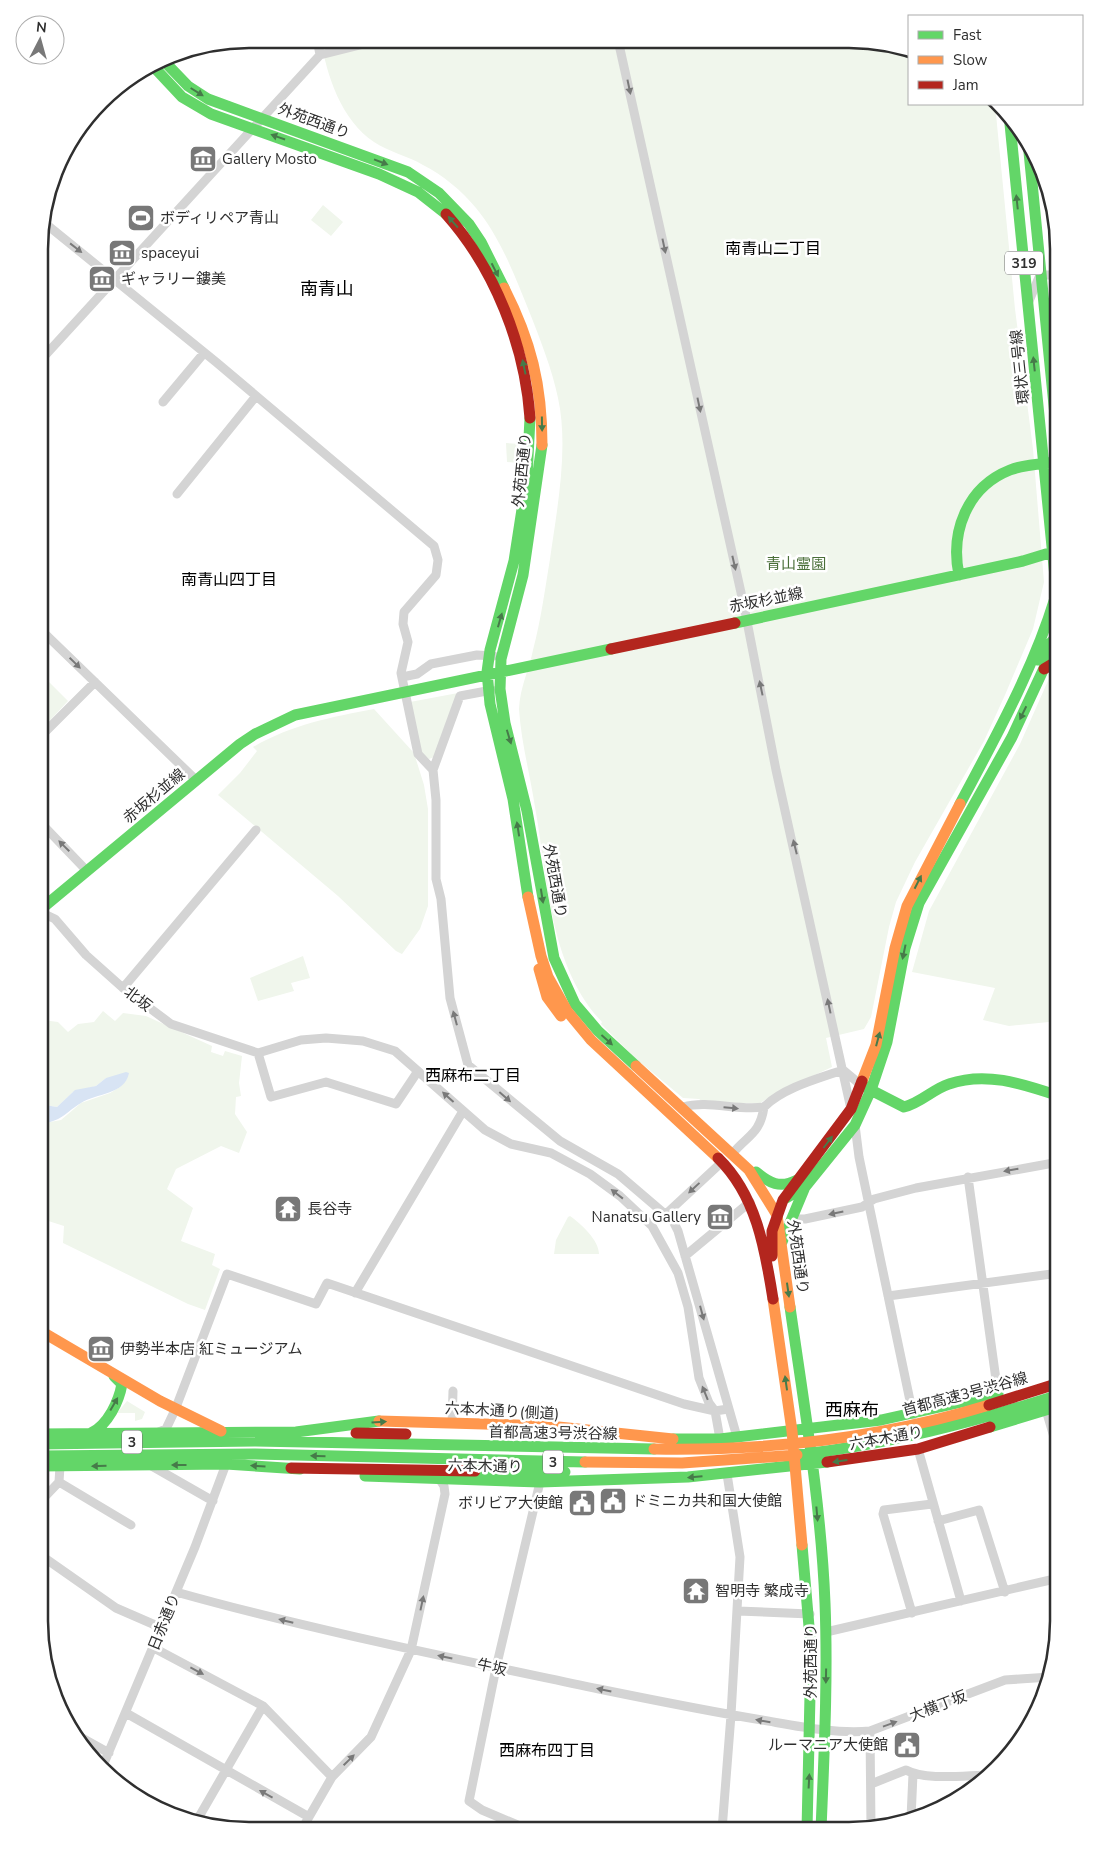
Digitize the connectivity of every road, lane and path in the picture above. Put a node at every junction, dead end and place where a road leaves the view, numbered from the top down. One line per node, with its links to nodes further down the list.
1 (319, 48): 4 (street)
2 (346, 48): 4 (street)
3 (620, 48): 28 (street, one-way to 28)
4 (320, 54): 7 (street)
5 (167, 65): 7 (main road, 外苑西通り, one-way to 7)
6 (156, 70): 9 (main road, 外苑西通り)
7 (261, 118): 9 (street); 10 (main road, 外苑西通り)
8 (1010, 128): 16 (main road, 環状三号線 / 319, one-way to 8)
9 (251, 129): 10 (main road, 外苑西通り, one-way to 9); 15 (street)
10 (352, 157): 32 (main road, 外苑西通り)
11 (1029, 158): 13 (main road, 環状三号線 / 319)
12 (49, 226): 15 (street, one-way to 15)
13 (1040, 275): 14 (street); 16 (street); 19 (main road, 環状三号線 / 319)
14 (1050, 275)
15 (115, 279): 17 (street); 18 (street)
16 (1028, 304): 23 (main road, 環状三号線 / 319, one-way to 16)
17 (48, 352)
18 (204, 353): 20 (street); 21 (street)
19 (1050, 370)
20 (256, 396): 24 (street); 35 (street)
21 (163, 402)
22 (1050, 463): 23 (main road)
23 (1046, 464): 25 (main road, 環状三号線 / 319); 27 (main road)
24 (177, 494)
25 (1050, 520)
26 (1050, 553): 27 (main road, 赤坂杉並線)
27 (959, 575): 28 (main road, 赤坂杉並線)
28 (746, 619): 42 (main road, 赤坂杉並線); 50 (street, one-way to 28)
29 (1050, 620): 39 (main road)
30 (48, 637): 36 (street, one-way to 36)
31 (1050, 644): 34 (main road)
32 (495, 656): 35 (street); 37 (main road, 外苑西通り); 38 (main road, 外苑西通り)
33 (1050, 662): 34 (main road)
34 (1041, 665): 39 (main road); 52 (main road, one-way to 52)
35 (402, 677): 41 (street)
36 (95, 682): 40 (street); 42 (street)
37 (500, 689): 38 (street); 54 (main road, 外苑西通り, one-way to 54)
38 (487, 691): 41 (street); 60 (main road, 外苑西通り, one-way to 38)
39 (1002, 727): 52 (main road, one-way to 39)
40 (48, 729)
41 (433, 770): 70 (street)
42 (196, 780): 45 (main road, 赤坂杉並線)
43 (48, 830): 45 (street, one-way to 43)
44 (256, 830): 48 (street)
45 (87, 871): 46 (main road, 赤坂杉並線)
46 (48, 904)
47 (48, 915): 48 (street, 北坂)
48 (123, 988): 49 (street, 北坂)
49 (258, 1053): 51 (street); 51 (street)
50 (843, 1070): 52 (street); 55 (street); 56 (street)
51 (418, 1071): 57 (street, one-way to 51)
52 (866, 1088): 53 (main road); 56 (main road); 58 (main road)
53 (1050, 1093)
54 (683, 1107): 55 (street, one-way to 55); 59 (main road, 外苑西通り)
55 (764, 1107): 59 (street)
56 (851, 1109): 58 (main road); 64 (main road, one-way to 56)
57 (462, 1111): 75 (street, one-way to 57); 79 (street)
58 (855, 1125): 64 (main road); 69 (street)
59 (733, 1154): 62 (main road, 外苑西通り)
60 (722, 1162): 65 (main road, 外苑西通り); 70 (street, one-way to 70)
61 (1050, 1163): 63 (street, one-way to 63)
62 (749, 1170): 64 (main road); 68 (main road, 外苑西通り)
63 (968, 1177): 69 (street); 77 (street)
64 (801, 1184): 66 (main road); 72 (main road)
65 (741, 1186): 67 (main road, 外苑西通り); 68 (main road)
66 (783, 1200): 68 (main road); 71 (main road)
67 (750, 1202): 73 (street); 78 (main road, 外苑西通り)
68 (770, 1202): 71 (main road, 外苑西通り)
69 (869, 1202): 72 (street, one-way to 72); 80 (street)
70 (666, 1214): 73 (street)
71 (777, 1215): 72 (main road, 外苑西通り); 78 (main road)
72 (782, 1242): 97 (main road, 外苑西通り, one-way to 97)
73 (685, 1256): 74 (street)
74 (688, 1267): 75 (street); 88 (street, one-way to 88)
75 (678, 1273): 92 (street, one-way to 75)
76 (1050, 1275): 77 (street)
77 (981, 1284): 80 (street); 86 (street)
78 (772, 1288): 98 (main road, 外苑西通り, one-way to 78)
79 (355, 1293): 90 (street); 92 (street)
80 (888, 1296): 93 (street)
81 (48, 1335): 82 (main road)
82 (86, 1358): 90 (main road); 101 (main road, one-way to 82)
83 (1050, 1379): 86 (main road, 六本木通り)
84 (1050, 1386): 112 (main road, 首都高速3号渋谷線 / 3)
85 (453, 1391): 95 (street)
86 (998, 1394): 93 (main road, 六本木通り); 105 (main road)
87 (1050, 1398): 116 (main road, 首都高速3号渋谷線 / 3)
88 (728, 1408): 92 (street); 104 (street)
89 (1050, 1409): 91 (main road, 六本木通り)
90 (175, 1410): 99 (street); 103 (main road)
91 (1046, 1410): 94 (main road, 六本木通り); 96 (street)
92 (715, 1411): 106 (street)
93 (912, 1415): 97 (main road, 六本木通り)
94 (1023, 1417): 110 (main road, 六本木通り); 122 (main road, 六本木通り)
95 (452, 1423): 100 (main road, 六本木通り(側道), one-way to 95); 106 (main road, 六本木通り(側道))
96 (1050, 1424)
97 (808, 1430): 98 (main road, 六本木通り); 108 (main road, 外苑西通り)
98 (792, 1431): 104 (main road, 六本木通り); 108 (main road); 113 (main road, 外苑西通り)
99 (157, 1432): 101 (main road); 103 (main road)
100 (296, 1432): 103 (main road); 105 (main road)
101 (81, 1433): 102 (main road)
102 (48, 1434)
103 (225, 1434): 109 (main road)
104 (737, 1437): 106 (main road, 六本木通り(側道)); 113 (main road)
105 (380, 1438): 109 (main road); 112 (main road)
106 (720, 1438)
107 (48, 1444): 112 (main road, 首都高速3号渋谷線 / 3)
108 (810, 1445): 114 (main road); 118 (main road, 外苑西通り)
109 (226, 1448): 111 (main road); 123 (main road)
110 (918, 1448): 114 (main road, 六本木通り); 130 (street)
111 (48, 1450)
112 (702, 1450)
113 (794, 1451): 118 (main road); 121 (main road, 外苑西通り)
114 (883, 1454): 118 (main road, 六本木通り, one-way to 118)
115 (48, 1456): 116 (main road, 首都高速3号渋谷線 / 3, one-way to 115)
116 (647, 1464): 122 (main road)
117 (148, 1465): 120 (main road, one-way to 120); 123 (main road, one-way to 117); 129 (street)
118 (812, 1465): 121 (main road, 六本木通り); 142 (main road, 外苑西通り, one-way to 142)
119 (48, 1466): 120 (main road)
120 (60, 1466): 126 (street)
121 (796, 1467): 124 (main road, 六本木通り); 140 (main road, 外苑西通り)
122 (291, 1468): 123 (main road, one-way to 123); 125 (main road, 六本木通り)
123 (224, 1469): 129 (street, 日赤通り)
124 (727, 1474): 127 (main road, 六本木通り, one-way to 127); 138 (street)
125 (440, 1480): 127 (main road, 六本木通り); 144 (street, one-way to 125)
126 (59, 1482): 128 (street); 132 (street)
127 (540, 1482): 145 (street)
128 (48, 1494)
129 (213, 1501): 135 (street, 日赤通り)
130 (932, 1504): 131 (street); 139 (street)
131 (938, 1521): 136 (street); 137 (street)
132 (131, 1525)
133 (48, 1560): 141 (street)
134 (1050, 1580): 136 (street)
135 (176, 1592): 141 (street, 日赤通り); 144 (street, 牛坂, one-way to 135)
136 (1004, 1592): 137 (street)
137 (961, 1601): 139 (street)
138 (738, 1611): 140 (street); 149 (street)
139 (912, 1613): 142 (street)
140 (810, 1614): 150 (main road, 外苑西通り)
141 (162, 1628): 143 (street, 日赤通り)
142 (826, 1632): 151 (main road, 外苑西通り, one-way to 151)
143 (154, 1648): 147 (street, one-way to 147); 148 (street, 日赤通り)
144 (411, 1650): 145 (street, 牛坂, one-way to 144); 159 (street, one-way to 144)
145 (496, 1668): 149 (street, 牛坂, one-way to 145); 166 (street)
146 (1043, 1677): 152 (street, 大横丁坂, one-way to 146)
147 (263, 1706): 156 (street); 159 (street)
148 (126, 1712): 154 (street, 日赤通り); 156 (street)
149 (732, 1715): 150 (street, 牛坂, one-way to 149); 167 (street)
150 (812, 1728): 151 (street, 牛坂); 168 (main road, 外苑西通り, one-way to 150)
151 (825, 1729): 152 (street, 大横丁坂); 169 (main road, 外苑西通り)
152 (870, 1731): 160 (street)
153 (88, 1741): 154 (street)
154 (109, 1753): 155 (street, 日赤通り)
155 (105, 1762)
156 (226, 1771): 162 (street); 163 (street, one-way to 156)
157 (913, 1774): 158 (street); 160 (street); 161 (street)
158 (980, 1774)
159 (332, 1777): 163 (street)
160 (872, 1784): 164 (street)
161 (912, 1812)
162 (200, 1816)
163 (309, 1818): 165 (street)
164 (871, 1820)
165 (306, 1822)
166 (510, 1822)
167 (723, 1822)
168 (807, 1822)
169 (821, 1822)

